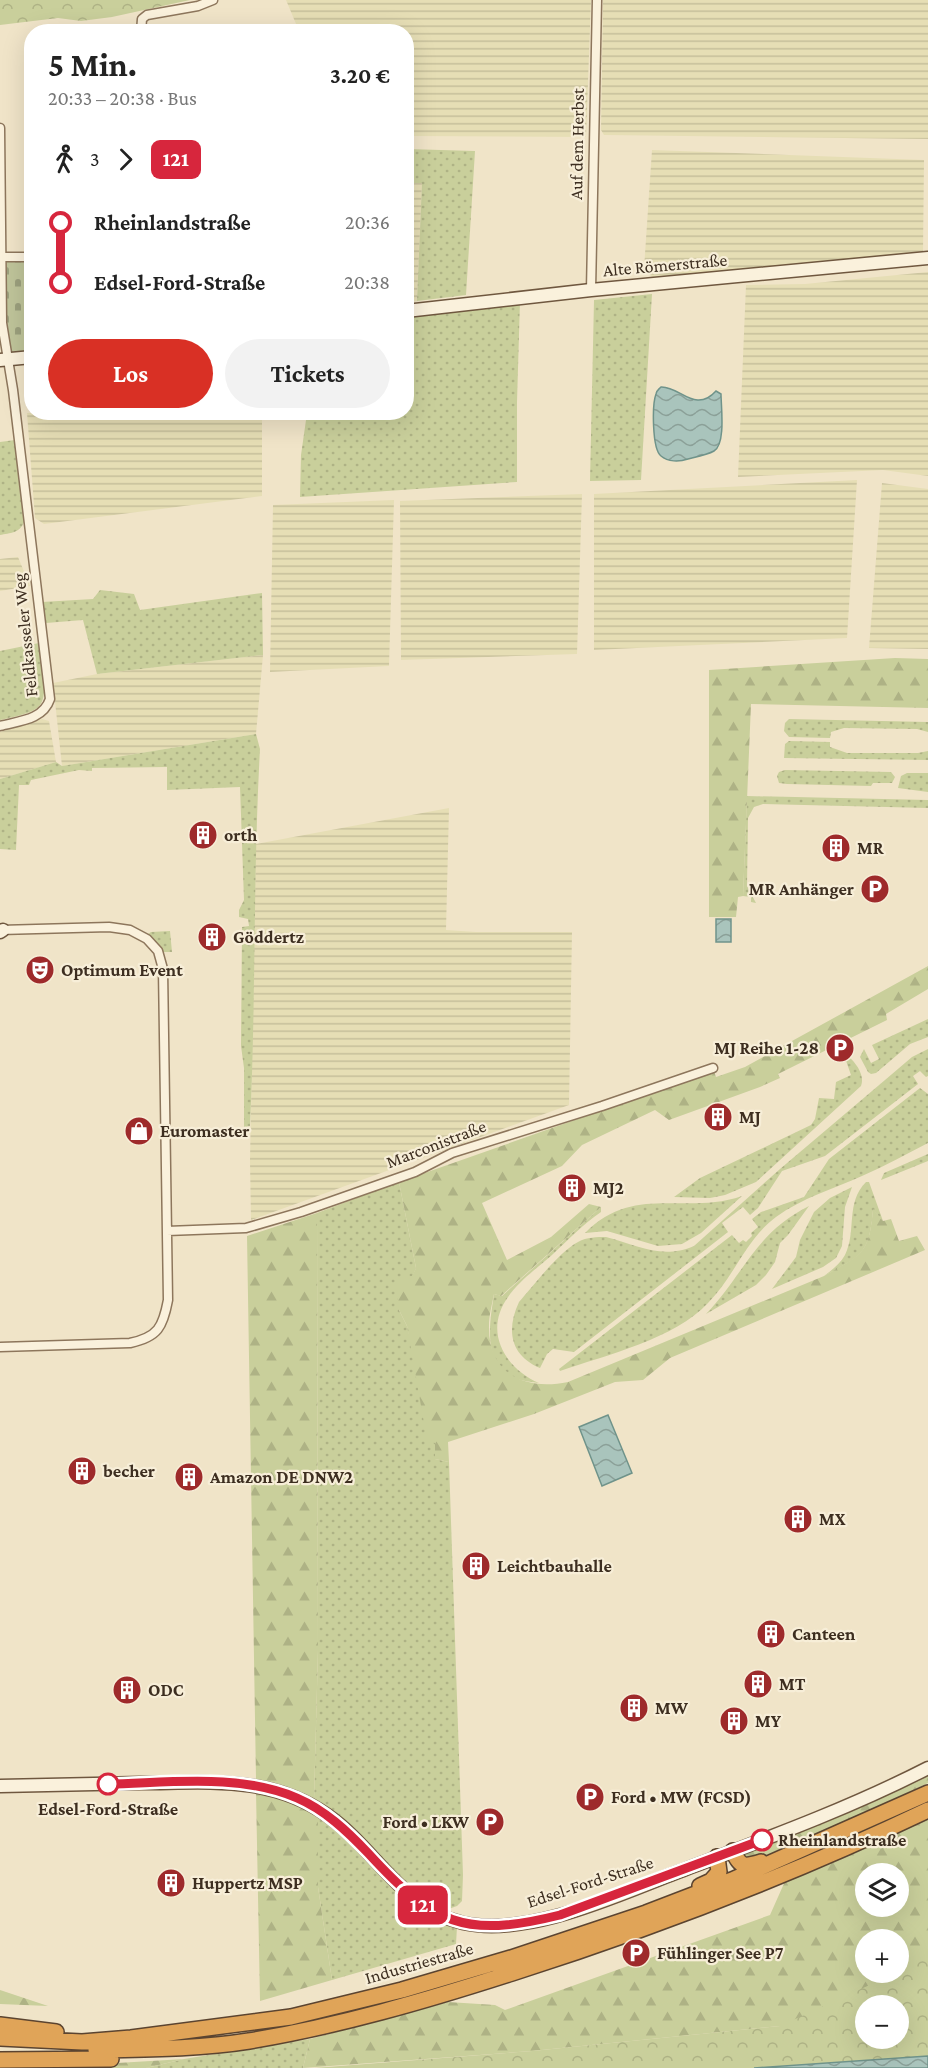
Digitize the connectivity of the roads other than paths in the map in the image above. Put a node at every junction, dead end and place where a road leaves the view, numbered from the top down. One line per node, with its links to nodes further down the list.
1 (213, 0): 3 (street)
2 (597, 0): 9 (street, Auf dem Herbst)
3 (141, 24)
4 (0, 128): 5 (street, Feldkasseler Weg)
5 (1, 212): 6 (street, Feldkasseler Weg)
6 (1, 257): 7 (street); 12 (street, Feldkasseler Weg)
7 (24, 257)
8 (928, 258): 9 (street, Alte Römerstraße)
9 (591, 290): 10 (street, Alte Römerstraße)
10 (414, 310)
11 (24, 358): 12 (street)
12 (4, 360): 13 (street, Feldkasseler Weg)
13 (0, 726)
14 (1, 931): 16 (street)
15 (713, 1068): 16 (street, Marconistraße)
16 (168, 1231): 17 (street)
17 (0, 1347)
18 (928, 1768): 23 (street, Edsel-Ford-Straße)
19 (0, 1786): 24 (street, Edsel-Ford-Straße)
20 (928, 1793): 22 (highway, Industriestraße)
21 (928, 1810): 29 (highway, Industriestraße)
22 (807, 1847): 23 (highway); 25 (highway, Industriestraße)
23 (733, 1851): 24 (street, Edsel-Ford-Straße)
24 (717, 1857): 25 (highway)
25 (646, 1913): 27 (highway, Industriestraße)
26 (0, 2025): 27 (highway)
27 (131, 2037): 28 (highway, Industriestraße)
28 (0, 2038)
29 (208, 2045): 30 (highway, Industriestraße); 31 (highway)
30 (0, 2048)
31 (0, 2060)

